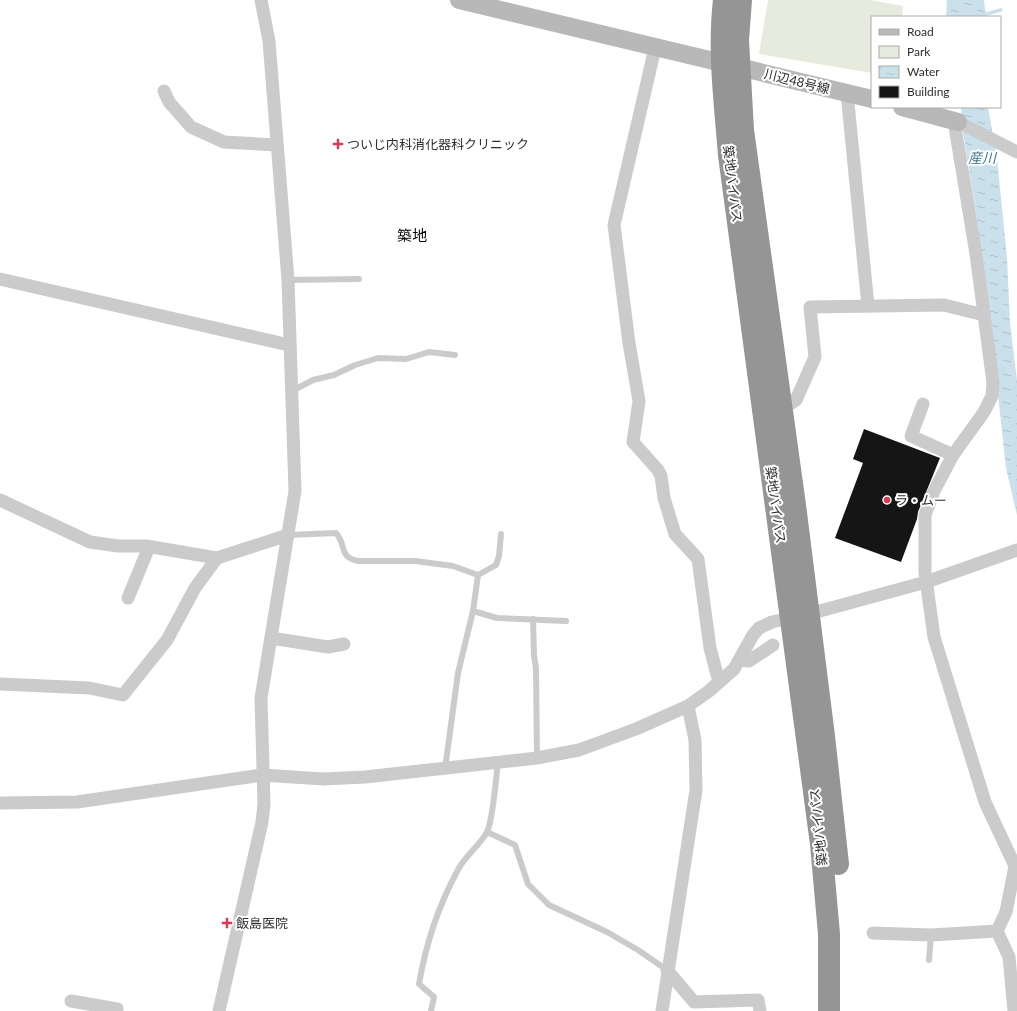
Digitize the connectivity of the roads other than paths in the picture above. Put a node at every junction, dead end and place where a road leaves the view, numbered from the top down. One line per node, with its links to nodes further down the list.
1 (262, 0): 12 (street)
2 (459, 0): 5 (street, 川辺48号線)
3 (724, 0): 6 (highway, 築地バイパス)
4 (741, 0): 6 (highway, 築地バイパス)
5 (655, 48): 6 (street, 川辺48号線); 42 (street)
6 (730, 65): 8 (street, 川辺48号線); 23 (highway, 築地バイパス); 35 (highway, 築地バイパス)
7 (164, 91): 12 (street)
8 (847, 93): 9 (street, 川辺48号線); 17 (street)
9 (871, 99)
10 (906, 108): 11 (street)
11 (956, 121): 13 (street); 18 (street)
12 (277, 145): 16 (street)
13 (1017, 152)
14 (360, 279): 16 (lane)
15 (0, 280): 19 (street)
16 (288, 280): 19 (street)
17 (868, 306): 18 (street); 23 (street)
18 (984, 315): 24 (street)
19 (289, 345): 21 (street)
20 (455, 355): 21 (lane)
21 (291, 391): 27 (street)
22 (923, 404): 24 (street)
23 (782, 409): 35 (highway, 築地バイパス)
24 (953, 455): 32 (street)
25 (0, 500): 28 (street)
26 (501, 534): 31 (lane)
27 (288, 535): 30 (street); 31 (lane); 38 (street)
28 (149, 547): 30 (street); 33 (street)
29 (1017, 550): 32 (street)
30 (217, 558): 43 (street)
31 (478, 575): 34 (lane)
32 (926, 582): 35 (street); 51 (street)
33 (128, 598)
34 (473, 611): 36 (lane); 47 (lane)
35 (800, 616): 41 (street); 63 (highway, 築地バイパス); 64 (highway, 築地バイパス)
36 (533, 619): 37 (lane); 45 (lane)
37 (566, 621)
38 (271, 638): 39 (street); 48 (street)
39 (344, 644)
40 (773, 645): 41 (street)
41 (740, 660): 42 (street)
42 (719, 682): 44 (street)
43 (0, 684)
44 (688, 706): 45 (street); 56 (street)
45 (536, 758): 46 (street)
46 (498, 762): 47 (street); 50 (lane)
47 (445, 769): 48 (street)
48 (262, 775): 49 (street); 59 (street)
49 (0, 802)
50 (487, 832): 56 (lane); 60 (lane)
51 (1016, 865): 52 (street)
52 (997, 931): 54 (street); 65 (street)
53 (873, 933): 54 (street)
54 (931, 935): 55 (lane)
55 (929, 960)
56 (667, 970): 61 (street); 62 (street)
57 (71, 1001): 58 (street)
58 (117, 1011)
59 (219, 1011)
60 (431, 1011)
61 (662, 1011)
62 (760, 1011)
63 (829, 1011)
64 (843, 1011)
65 (1014, 1011)

